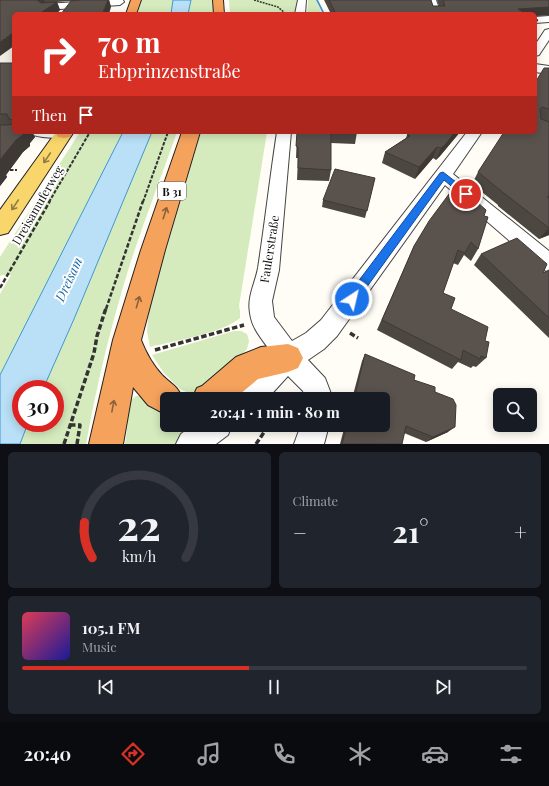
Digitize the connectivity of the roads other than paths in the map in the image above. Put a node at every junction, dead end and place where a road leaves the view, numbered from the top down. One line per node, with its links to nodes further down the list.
1 (136, 0): 8 (highway)
2 (224, 0): 7 (highway)
3 (302, 0): 9 (street)
4 (432, 0): 10 (street)
5 (119, 5): 6 (street)
6 (45, 7)
7 (219, 8)
8 (132, 12)
9 (300, 12)
10 (435, 12)
11 (549, 19): 12 (street)
12 (537, 20)
13 (549, 32): 14 (street)
14 (537, 50)
15 (537, 68): 16 (street)
16 (549, 70)
17 (63, 134): 22 (main road, one-way to 22)
18 (190, 134): 24 (highway, B 31, one-way to 18)
19 (284, 134): 25 (street, Faulerstraße)
20 (474, 134): 21 (street)
21 (443, 175): 23 (street); 25 (street)
22 (0, 227)
23 (548, 261)
24 (139, 346): 29 (highway); 32 (highway, B 31, one-way to 24)
25 (288, 358): 26 (highway); 27 (street); 28 (street, Faulerstraße)
26 (219, 392)
27 (255, 392)
28 (318, 392)
29 (160, 394)
30 (208, 432): 33 (street)
31 (313, 432): 34 (street)
32 (106, 444)
33 (190, 444)
34 (309, 444)

